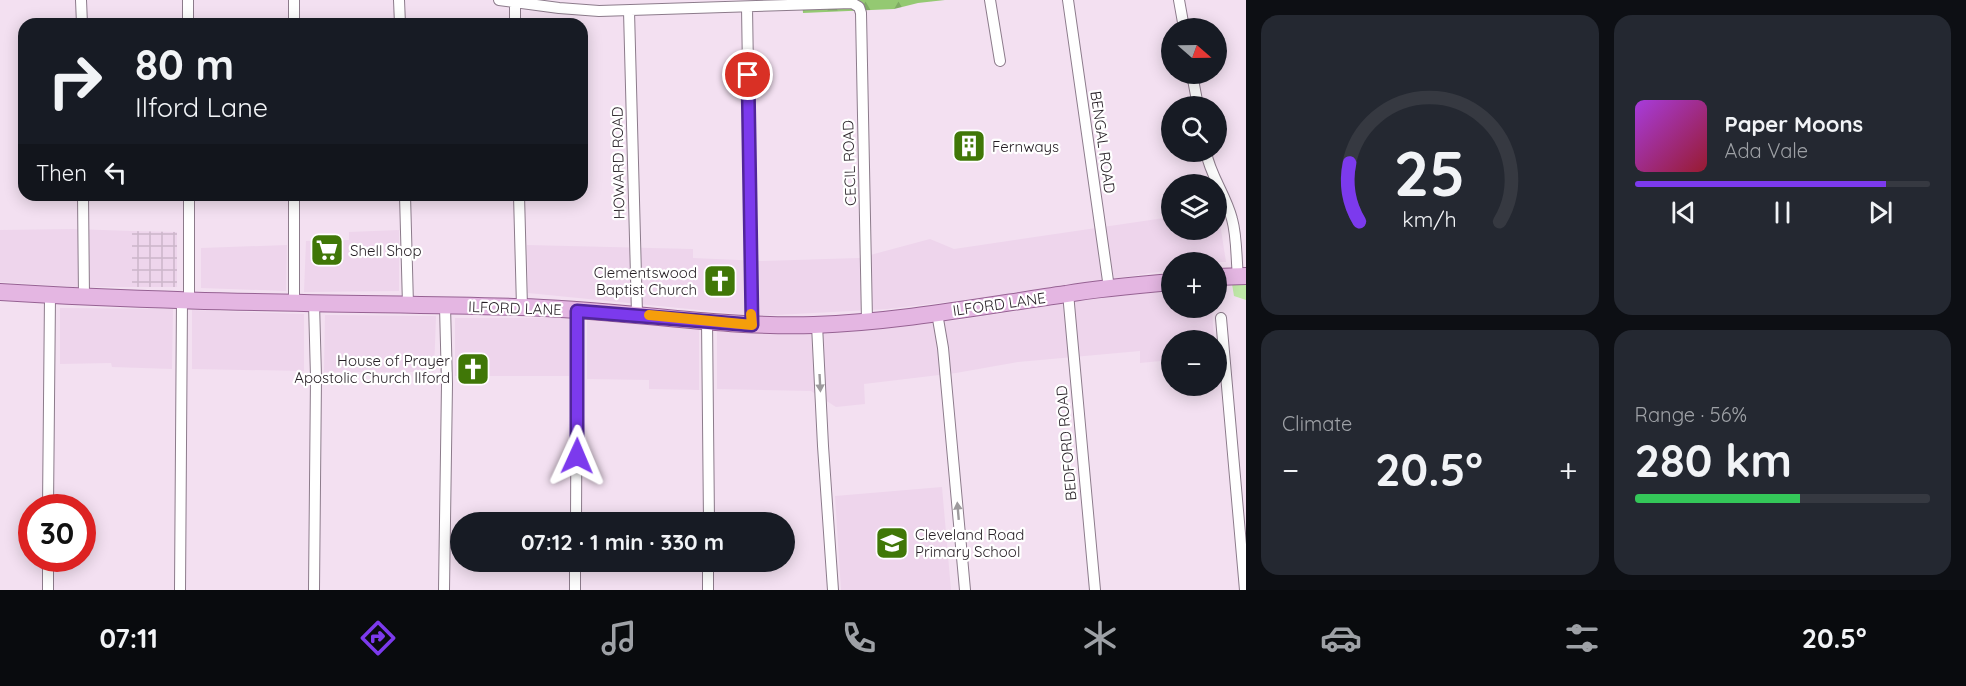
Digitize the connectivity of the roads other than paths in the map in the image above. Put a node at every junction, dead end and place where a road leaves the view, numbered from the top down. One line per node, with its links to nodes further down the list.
1 (81, 0): 12 (street)
2 (188, 0): 13 (street)
3 (294, 0): 14 (street)
4 (399, 0): 15 (street)
5 (499, 0): 9 (street)
6 (990, 0): 18 (street)
7 (1068, 0): 28 (street, BENGAL ROAD)
8 (1179, 0): 17 (street)
9 (515, 3): 11 (street); 16 (street)
10 (754, 5): 11 (street); 44 (street, CECIL ROAD); 45 (street)
11 (629, 11): 41 (street, HOWARD ROAD)
12 (82, 18)
13 (188, 18)
14 (294, 18)
15 (400, 18)
16 (515, 18)
17 (1182, 18)
18 (1000, 62)
19 (1208, 162): 25 (street)
20 (83, 201): 32 (street)
21 (189, 201): 33 (street)
22 (294, 201): 34 (street)
23 (405, 201): 36 (street)
24 (519, 201): 38 (street)
25 (1242, 276): 26 (main road)
26 (1227, 277)
27 (1161, 283): 28 (main road, ILFORD LANE)
28 (1109, 288): 30 (main road, ILFORD LANE)
29 (0, 292): 31 (main road, ILFORD LANE)
30 (1068, 293): 40 (main road, ILFORD LANE); 61 (street, BEDFORD ROAD)
31 (50, 296): 32 (main road, ILFORD LANE); 47 (street)
32 (84, 297): 33 (main road, ILFORD LANE)
33 (186, 299): 34 (main road, ILFORD LANE); 54 (street)
34 (294, 303): 35 (main road, ILFORD LANE)
35 (314, 303): 36 (main road, ILFORD LANE); 55 (street)
36 (408, 305): 37 (main road, ILFORD LANE)
37 (445, 306): 38 (main road, ILFORD LANE); 56 (street)
38 (522, 307): 39 (main road, ILFORD LANE)
39 (577, 311): 41 (main road, ILFORD LANE); 48 (street)
40 (937, 313): 44 (main road, ILFORD LANE); 60 (street, one-way to 40)
41 (637, 314): 43 (main road, ILFORD LANE)
42 (1221, 318): 62 (street)
43 (708, 320): 45 (main road, ILFORD LANE); 49 (street)
44 (867, 321): 46 (main road, ILFORD LANE)
45 (752, 325): 46 (main road, ILFORD LANE)
46 (817, 325): 59 (street, one-way to 59)
47 (48, 494)
48 (576, 512)
49 (709, 512)
50 (48, 572): 53 (street)
51 (575, 572): 57 (street)
52 (708, 572): 58 (street)
53 (48, 590)
54 (180, 590)
55 (314, 590)
56 (444, 590)
57 (575, 590)
58 (708, 590)
59 (833, 590)
60 (964, 590)
61 (1095, 590)
62 (1245, 590)

